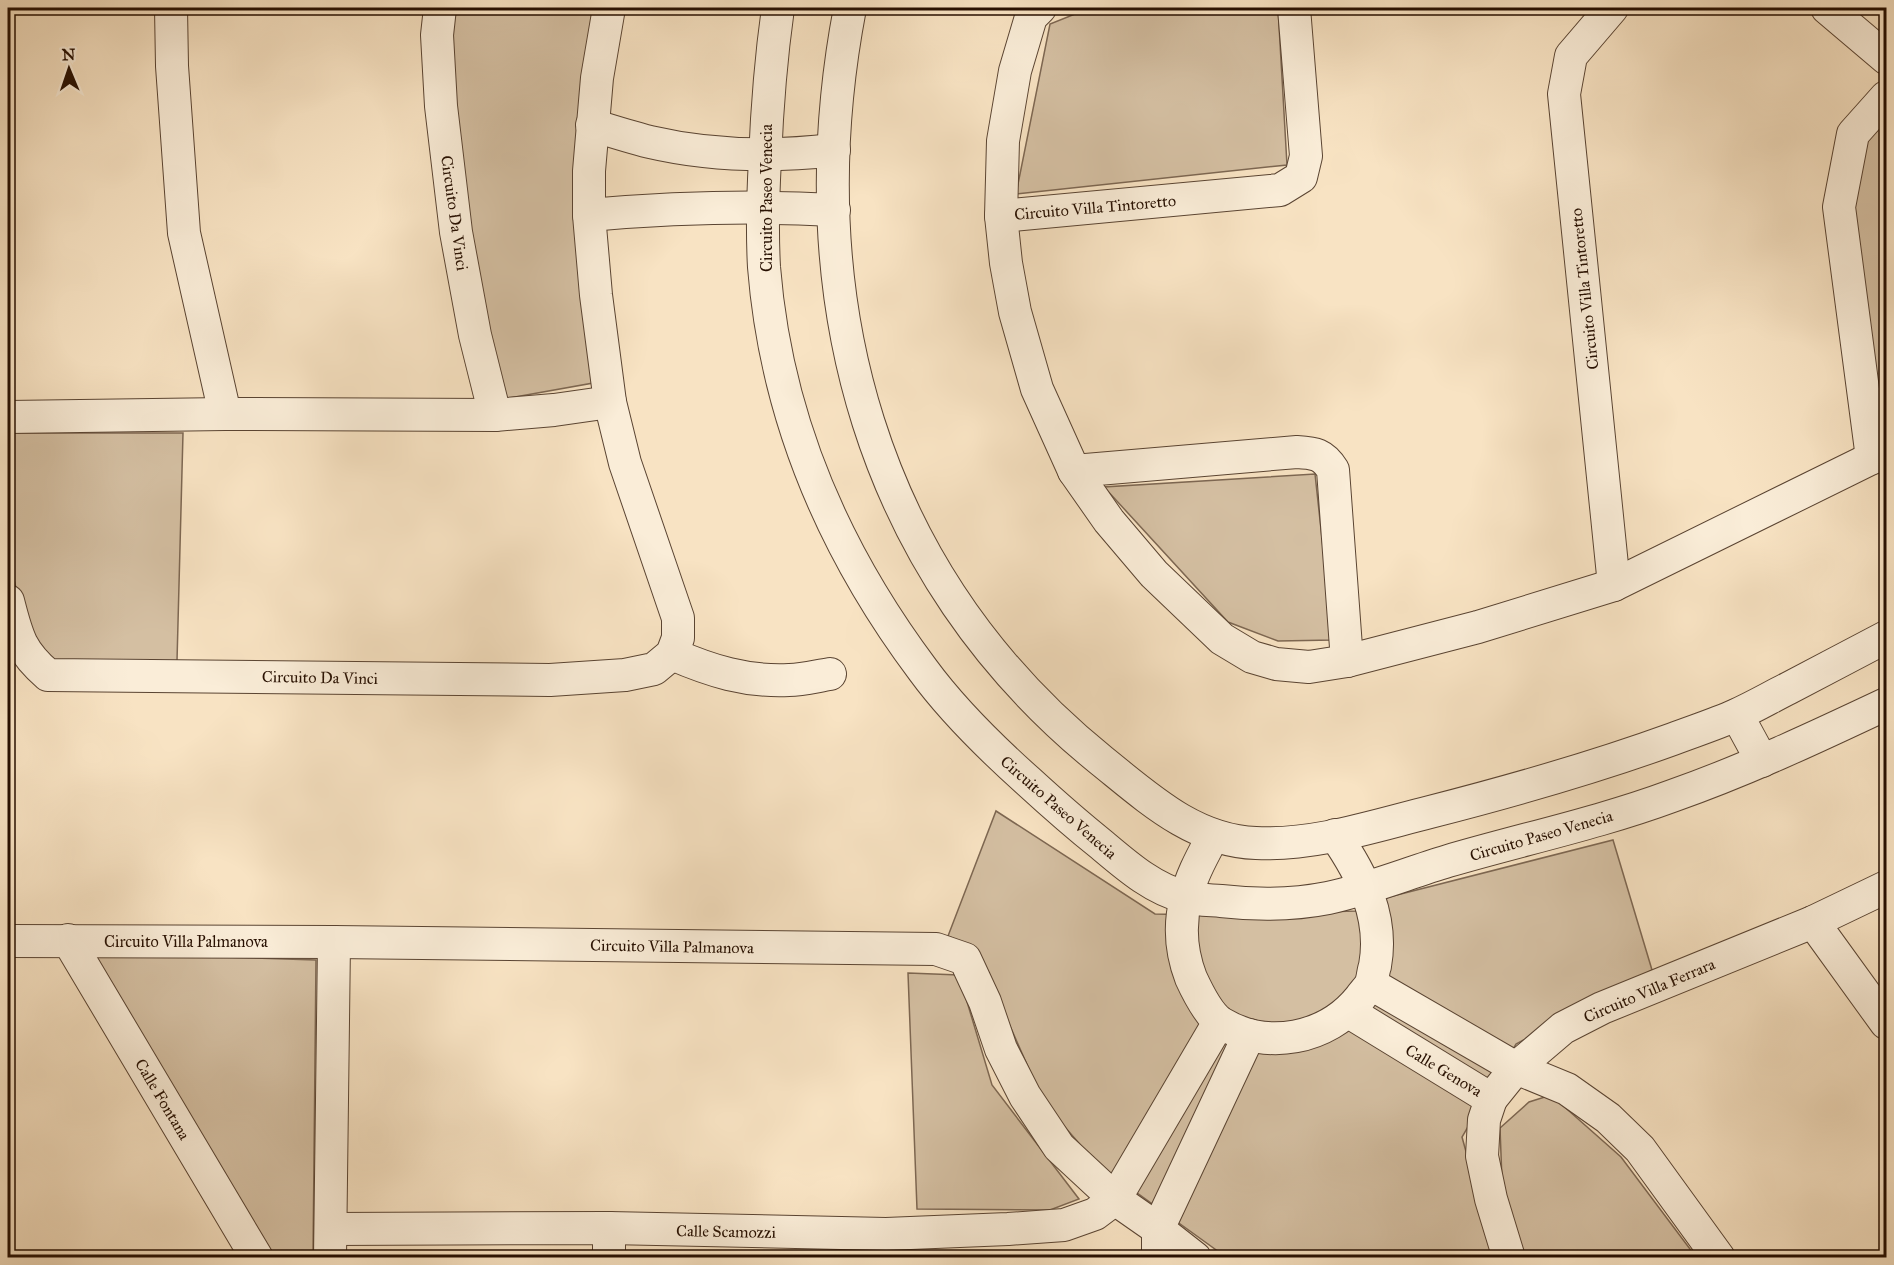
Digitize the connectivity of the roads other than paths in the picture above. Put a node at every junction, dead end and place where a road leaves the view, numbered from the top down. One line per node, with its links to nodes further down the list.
1 (171, 8): 20 (street)
2 (440, 8): 21 (street, Circuito Da Vinci)
3 (609, 8): 12 (street)
4 (778, 8): 14 (street, Circuito Paseo Venecia)
5 (850, 8): 13 (street)
6 (1040, 8): 18 (street, Circuito Villa Tintoretto)
7 (1294, 8): 18 (street, Circuito Villa Tintoretto)
8 (1612, 8): 25 (street, Circuito Villa Tintoretto)
9 (1827, 8): 10 (street)
10 (1887, 58)
11 (1887, 97): 23 (street, Circuito Villa Tintoretto)
12 (592, 125): 14 (street); 17 (street)
13 (834, 150): 14 (street); 16 (street)
14 (765, 155): 15 (street, Circuito Paseo Venecia)
15 (763, 207): 16 (street); 17 (street); 38 (street, Circuito Paseo Venecia)
16 (834, 210): 35 (street)
17 (589, 215): 19 (street)
18 (1001, 216): 24 (street, Circuito Villa Tintoretto)
19 (610, 402): 21 (street); 28 (street)
20 (225, 414): 21 (street); 22 (street)
21 (495, 415)
22 (8, 417)
23 (1880, 453): 25 (street, Circuito Villa Tintoretto)
24 (1074, 471): 29 (street, Circuito Villa Tintoretto); 29 (street)
25 (1614, 585): 29 (street, Circuito Villa Tintoretto)
26 (8, 601): 28 (street, Circuito Da Vinci)
27 (1887, 638): 32 (street)
28 (672, 654): 30 (street)
29 (1347, 661)
30 (830, 674)
31 (1887, 704): 33 (street, Circuito Paseo Venecia)
32 (1737, 715): 33 (street); 34 (street)
33 (1762, 761): 37 (street, Circuito Paseo Venecia)
34 (1335, 835): 35 (street); 37 (street)
35 (1213, 836): 38 (street)
36 (1887, 887): 39 (street, Circuito Villa Ferrara)
37 (1366, 888): 38 (street, Circuito Paseo Venecia); 43 (street)
38 (1186, 897): 45 (street)
39 (1813, 922): 46 (street); 48 (street, Circuito Villa Ferrara)
40 (68, 940): 41 (street, Circuito Villa Palmanova); 42 (street, Circuito Villa Palmanova); 55 (street, Calle Fontana)
41 (8, 941)
42 (334, 942): 50 (street, Circuito Villa Palmanova); 51 (street)
43 (1371, 984): 44 (street); 48 (street)
44 (1349, 1012): 47 (street); 49 (street, Calle Genova)
45 (1219, 1022): 47 (street); 50 (street)
46 (1887, 1023)
47 (1249, 1035): 53 (street)
48 (1516, 1068): 49 (street, Circuito Villa Ferrara); 58 (street)
49 (1491, 1099): 57 (street, Calle Genova)
50 (1115, 1199): 53 (street, Circuito Villa Palmanova); 54 (street, Calle Scamozzi)
51 (331, 1243): 52 (street, Calle Scamozzi)
52 (609, 1243): 54 (street, Calle Scamozzi)
53 (1158, 1243): 56 (street, Circuito Villa Palmanova)
54 (886, 1246)
55 (258, 1257)
56 (1195, 1257)
57 (1509, 1257)
58 (1719, 1257)

